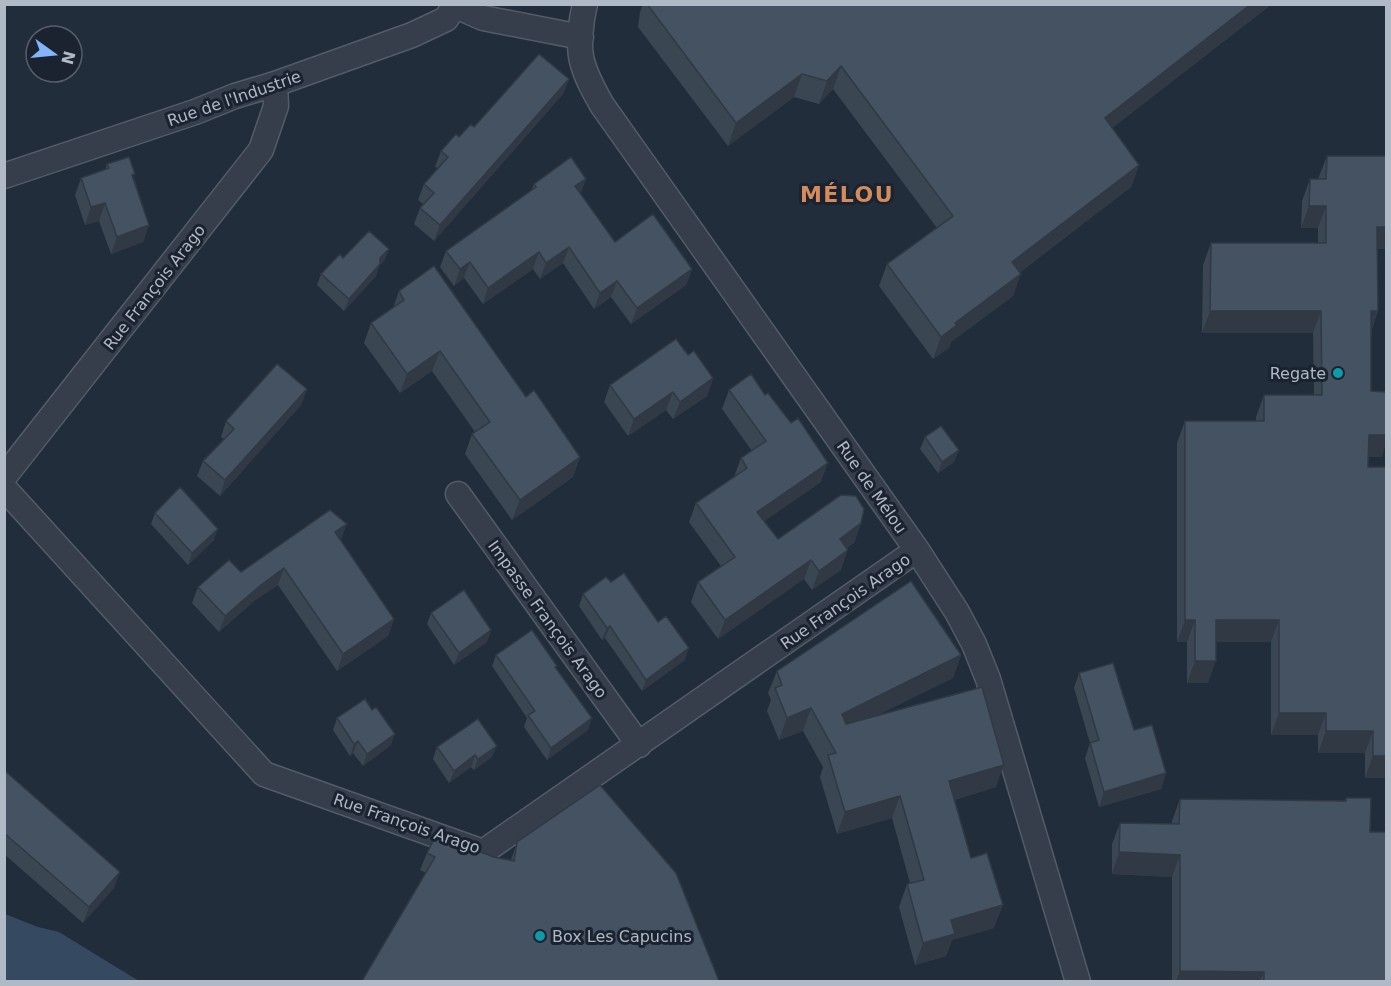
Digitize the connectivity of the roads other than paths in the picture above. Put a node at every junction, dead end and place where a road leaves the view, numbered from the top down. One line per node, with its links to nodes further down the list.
1 (585, 4): 4 (street)
2 (456, 5): 3 (street, Rue de l'Industrie); 5 (street, Rue de l'Industrie)
3 (514, 15): 4 (street, Rue de l'Industrie)
4 (581, 38): 10 (street, Rue de Mélou)
5 (275, 84): 6 (street, Rue de l'Industrie); 7 (street, Rue François Arago)
6 (4, 176)
7 (4, 477)
8 (4, 488): 11 (street, Rue François Arago)
9 (458, 494): 11 (street, Impasse François Arago)
10 (917, 550): 11 (street, Rue François Arago); 12 (street, Rue de Mélou)
11 (639, 745)
12 (1078, 981)

